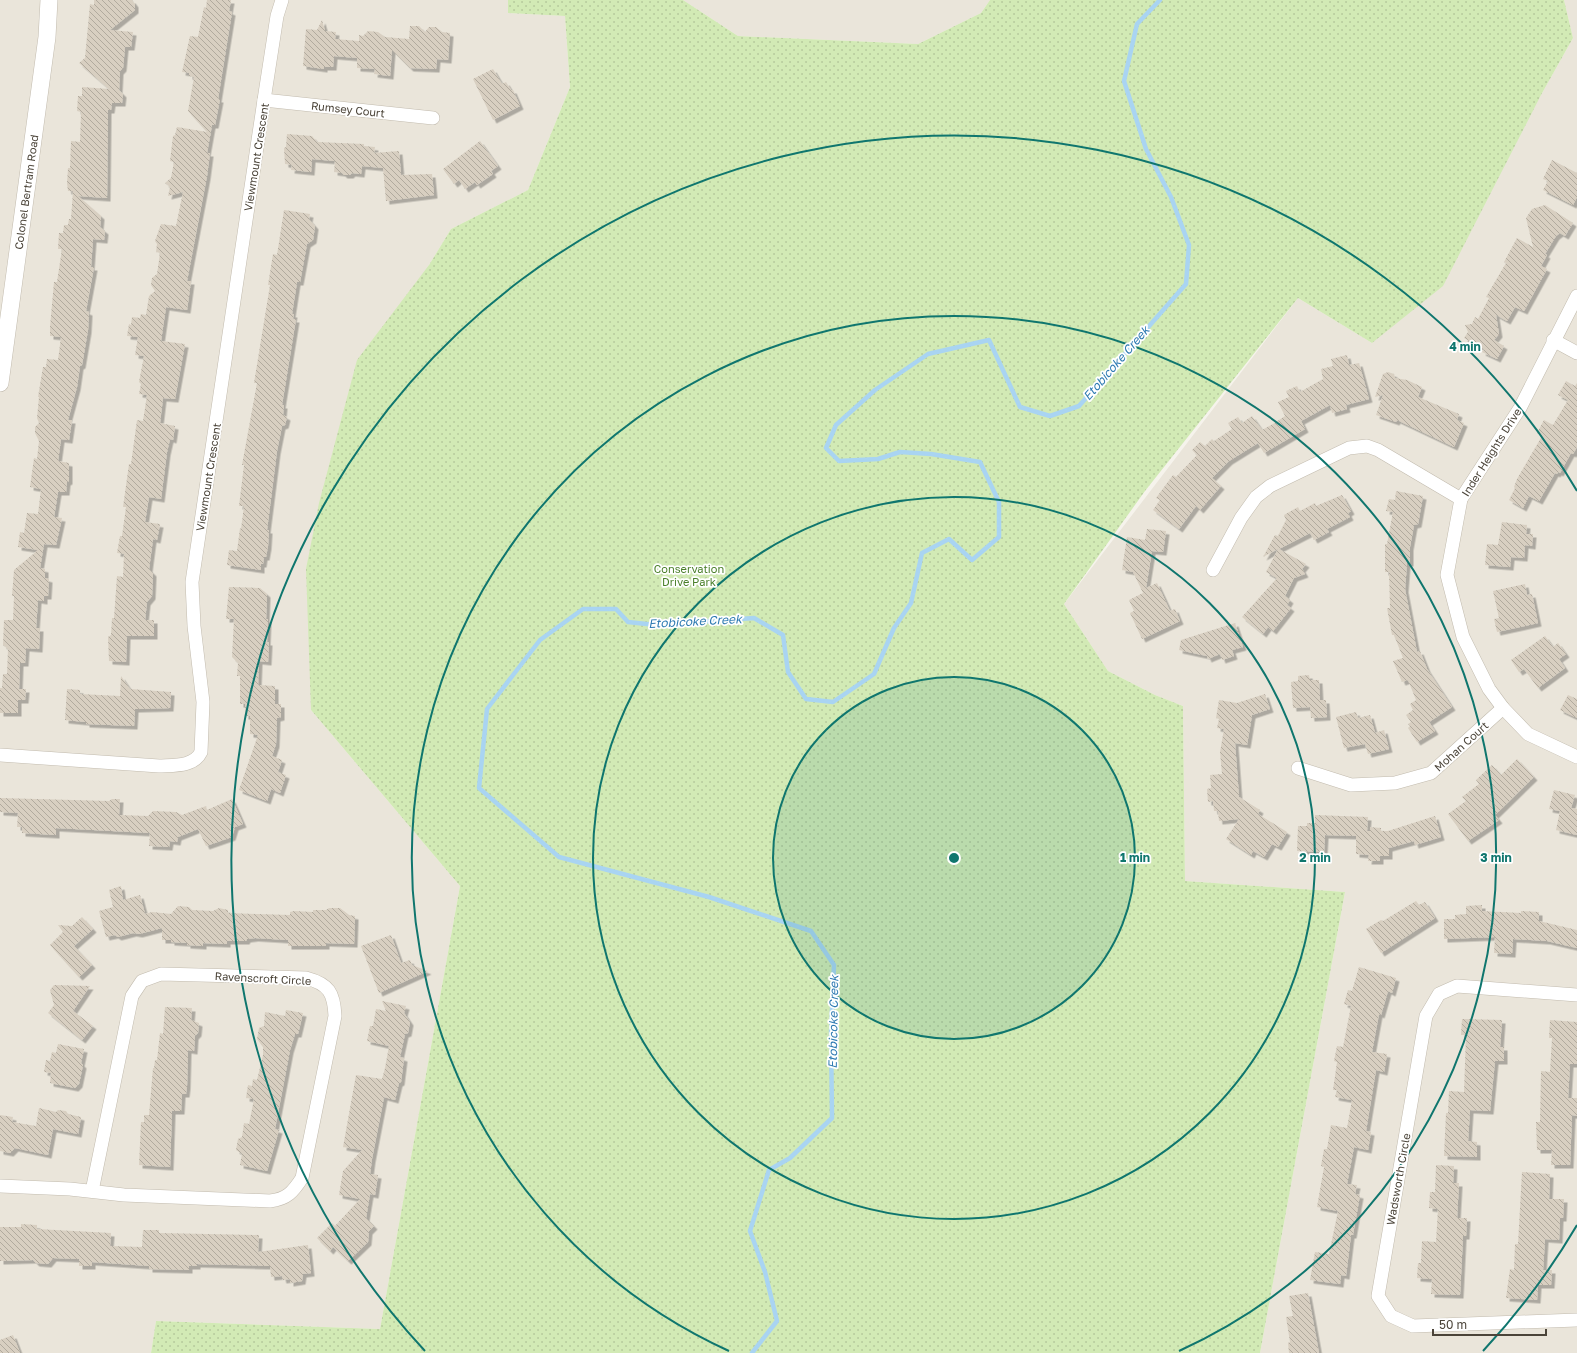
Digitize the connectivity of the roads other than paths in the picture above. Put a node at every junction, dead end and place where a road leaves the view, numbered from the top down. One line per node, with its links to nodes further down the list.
1 (49, 0): 8 (street, Colonel Bertram Road)
2 (282, 0): 3 (street, Viewmount Crescent)
3 (264, 100): 4 (street, Rumsey Court); 12 (street, Viewmount Crescent)
4 (433, 118)
5 (1577, 296): 6 (street, Inder Heights Drive)
6 (1553, 340): 7 (street); 9 (street, Inder Heights Drive)
7 (1577, 353)
8 (0, 383)
9 (1461, 499): 10 (street); 11 (street, Inder Heights Drive)
10 (1213, 570)
11 (1504, 708): 13 (street, Inder Heights Drive); 14 (street, Mohan Court)
12 (0, 755)
13 (1577, 757)
14 (1298, 768)
15 (1577, 996): 18 (street, Wadsworth Circle)
16 (0, 1186): 17 (street, Ravenscroft Circle)
17 (92, 1191): 17 (street, Ravenscroft Circle)
18 (1577, 1320)

